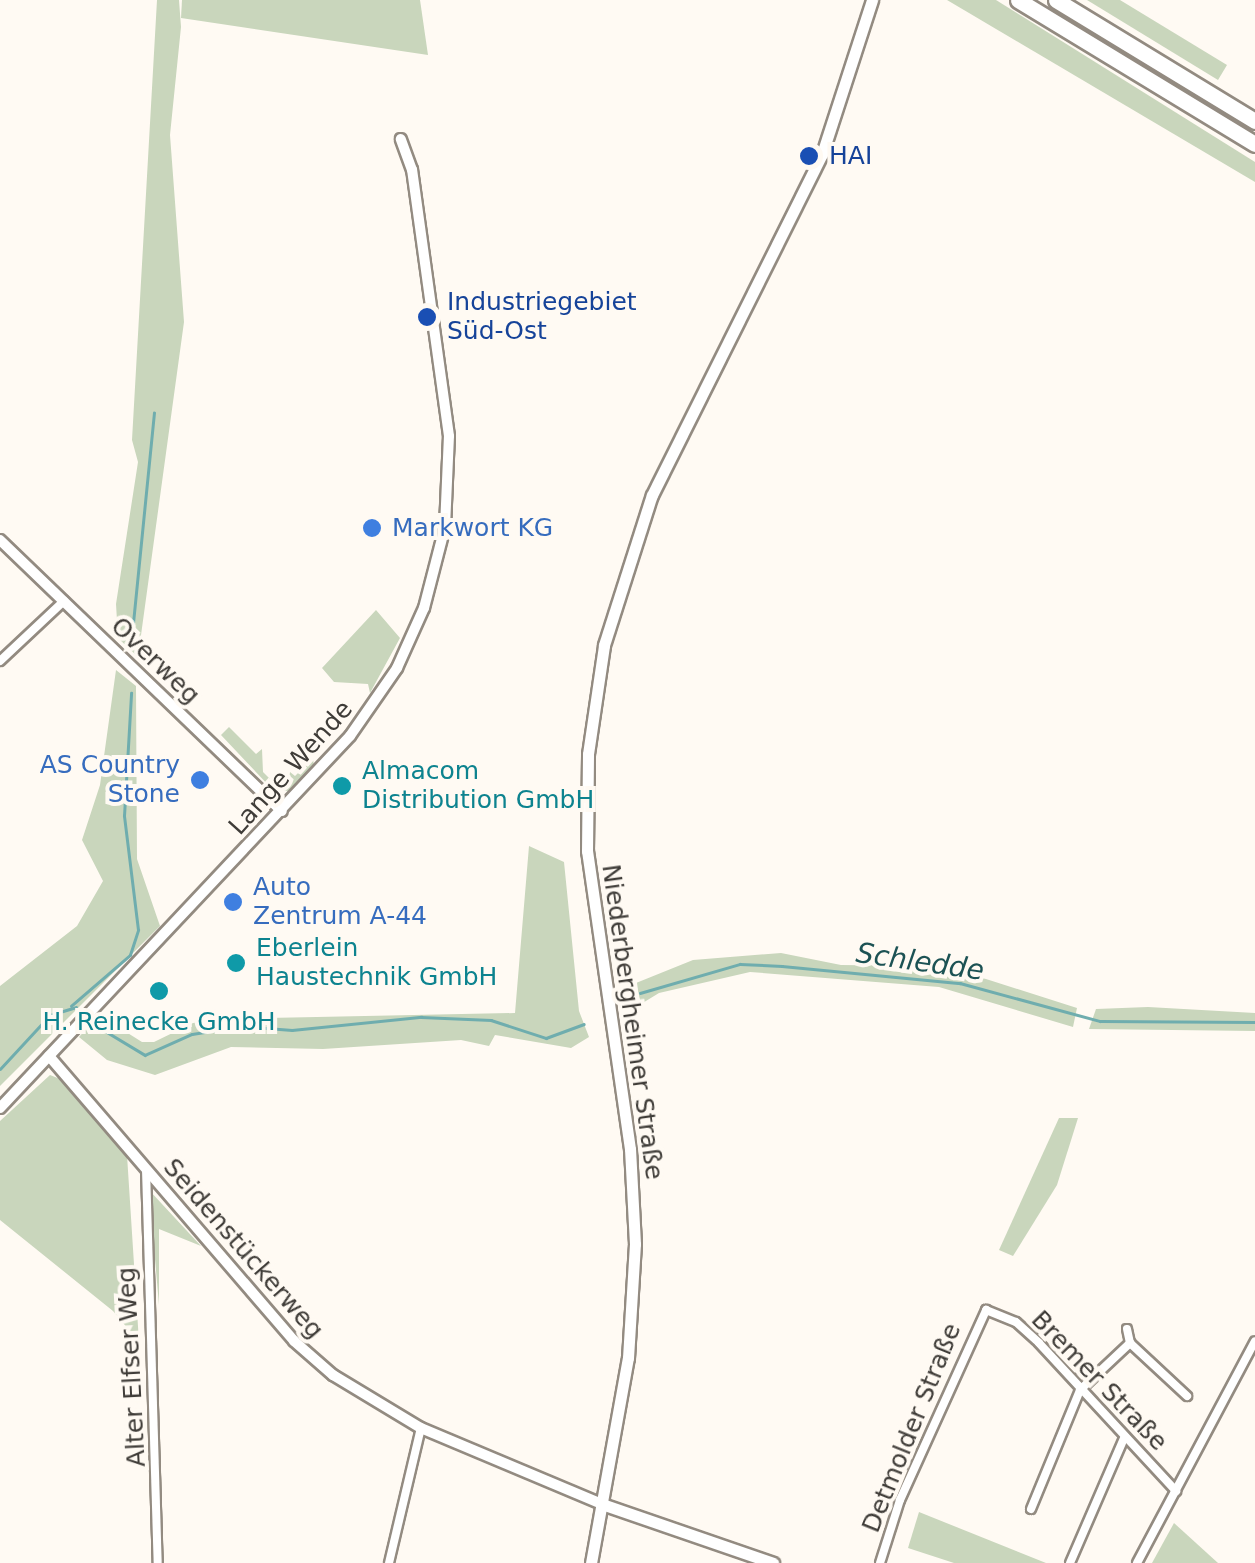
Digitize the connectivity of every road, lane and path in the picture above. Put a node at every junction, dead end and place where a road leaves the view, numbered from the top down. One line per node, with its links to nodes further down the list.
1 (872, 0): 23 (main road, Niederbergheimer Straße)
2 (1018, 0): 6 (highway)
3 (1056, 0): 4 (highway)
4 (1251, 114)
5 (401, 139): 10 (street, Lange Wende)
6 (1255, 146)
7 (0, 540): 8 (street, Overweg)
8 (64, 601): 9 (street); 10 (street, Overweg)
9 (0, 661)
10 (282, 811): 11 (street, Lange Wende)
11 (49, 1056): 12 (street, Lange Wende); 13 (street, Seidenstückerweg)
12 (0, 1108)
13 (146, 1169): 20 (street, Seidenstückerweg); 25 (street, Alter Elfser Weg)
14 (986, 1310): 18 (street, Bremer Straße); 29 (street, Detmolder Straße)
15 (1127, 1329): 17 (street)
16 (1255, 1341): 22 (street)
17 (1130, 1343): 18 (street); 19 (street)
18 (1080, 1390): 21 (street, Bremer Straße); 24 (street)
19 (1187, 1396)
20 (421, 1428): 23 (street, Seidenstückerweg); 26 (street)
21 (1125, 1436): 22 (street, Bremer Straße); 30 (street)
22 (1176, 1491): 31 (street)
23 (602, 1504): 27 (main road, Niederbergheimer Straße); 28 (main road)
24 (1032, 1509)
25 (158, 1563)
26 (389, 1563)
27 (591, 1563)
28 (774, 1563)
29 (880, 1563)
30 (1070, 1563)
31 (1137, 1563)

